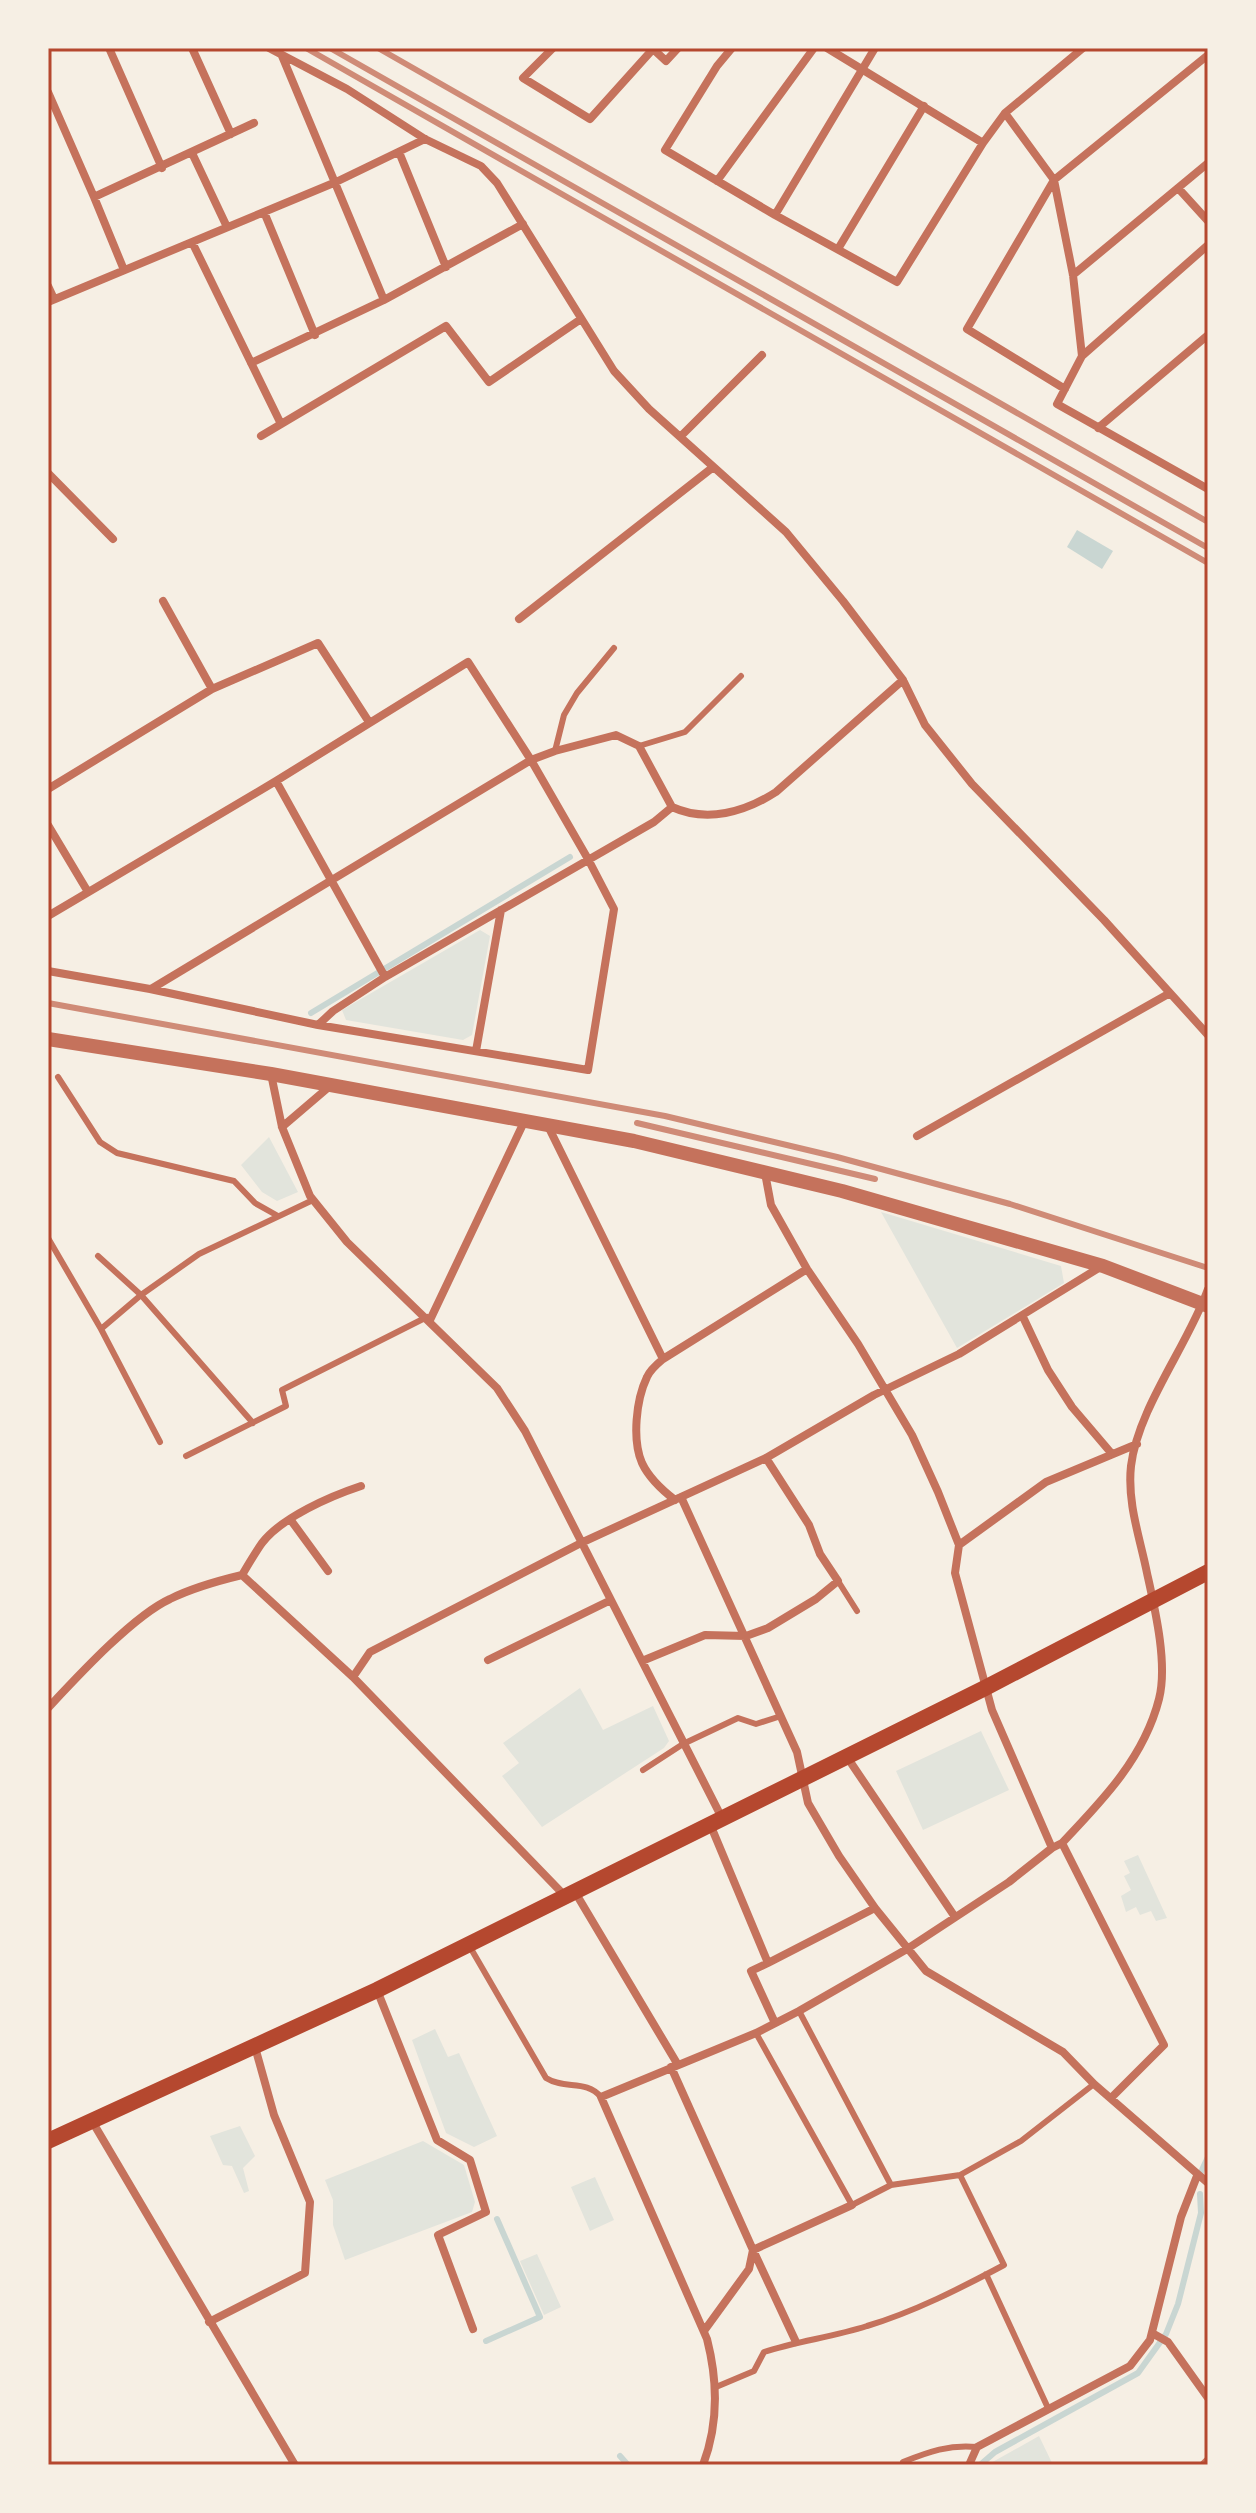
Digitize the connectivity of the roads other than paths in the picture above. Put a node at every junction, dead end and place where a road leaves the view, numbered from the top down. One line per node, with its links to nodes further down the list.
1 (109, 48): 25 (street)
2 (192, 48): 19 (street)
3 (269, 48): 12 (street)
4 (553, 48): 5 (street)
5 (652, 48): 6 (street)
6 (678, 48)
7 (732, 48): 27 (street)
8 (814, 48): 27 (street)
9 (827, 48): 14 (street)
10 (875, 48): 14 (street)
11 (1083, 48): 17 (street)
12 (282, 55): 20 (street); 28 (street)
13 (1208, 55): 26 (street)
14 (862, 69): 16 (street); 32 (street)
15 (48, 92): 30 (street)
16 (924, 106): 21 (street); 38 (street)
17 (1005, 113): 21 (street); 26 (street)
18 (254, 123): 19 (street)
19 (231, 134): 23 (street)
20 (425, 139): 22 (street); 34 (street)
21 (983, 143): 38 (street)
22 (399, 152): 28 (street); 39 (street)
23 (192, 153): 25 (street); 35 (street)
24 (1208, 163): 29 (street)
25 (162, 168): 30 (street)
26 (1054, 180): 41 (street); 51 (street)
27 (717, 181): 32 (street)
28 (336, 182): 31 (street); 44 (street)
29 (1178, 188): 33 (street); 41 (street)
30 (94, 197): 40 (street)
31 (264, 212): 35 (street); 46 (street)
32 (775, 215): 38 (street)
33 (1208, 221)
34 (523, 224): 39 (street); 45 (street)
35 (227, 227): 36 (street)
36 (192, 242): 40 (street); 50 (street)
37 (1208, 245): 49 (street)
38 (838, 249)
39 (446, 267): 44 (street)
40 (124, 270): 43 (street)
41 (1073, 275): 49 (street)
42 (48, 286): 43 (street)
43 (51, 300)
44 (384, 300): 46 (street)
45 (581, 319): 52 (street); 55 (street)
46 (315, 335): 50 (street)
47 (1208, 335): 53 (street)
48 (762, 355): 55 (street)
49 (1082, 356): 51 (street)
50 (251, 363): 52 (street)
51 (1065, 389): 53 (street)
52 (281, 424): 54 (street)
53 (1098, 428): 58 (street)
54 (261, 436)
55 (680, 437): 56 (street)
56 (712, 468): 61 (street); 64 (street)
57 (48, 473): 59 (street)
58 (1208, 489)
59 (113, 539)
60 (163, 601): 65 (street)
61 (519, 619)
62 (614, 648): 68 (lane)
63 (741, 676): 67 (lane)
64 (903, 680): 72 (street); 82 (street)
65 (212, 689): 66 (street); 71 (street)
66 (369, 722): 69 (street); 70 (street)
67 (639, 746): 68 (street); 72 (street)
68 (555, 751): 69 (street)
69 (531, 760): 74 (street); 75 (street)
70 (276, 781): 75 (street); 76 (street)
71 (48, 789)
72 (672, 807): 74 (street)
73 (48, 825): 76 (street)
74 (588, 859): 77 (street); 86 (street)
75 (332, 880): 80 (street); 81 (street)
76 (88, 892): 78 (street)
77 (501, 910): 80 (street); 86 (street)
78 (48, 916)
79 (48, 971): 81 (street)
80 (385, 977): 83 (street)
81 (150, 989): 83 (street)
82 (1170, 993): 84 (street); 93 (street)
83 (318, 1025): 86 (street)
84 (1208, 1035)
85 (48, 1039): 87 (street)
86 (476, 1051)
87 (271, 1074): 89 (street); 92 (street)
88 (58, 1077): 96 (lane)
89 (330, 1086): 90 (street); 92 (street)
90 (524, 1122): 91 (street); 105 (street)
91 (548, 1126): 94 (street); 107 (street)
92 (282, 1127): 95 (street)
93 (917, 1136)
94 (765, 1173): 99 (street); 100 (street)
95 (313, 1200): 96 (lane); 105 (street)
96 (278, 1216): 102 (lane)
97 (48, 1238): 106 (lane)
98 (98, 1256): 102 (lane)
99 (1103, 1266): 103 (street); 104 (street)
100 (807, 1269): 107 (street); 108 (street)
101 (1208, 1289): 103 (street)
102 (141, 1295): 106 (lane); 109 (lane)
103 (1205, 1305): 111 (street)
104 (1023, 1317): 108 (street); 112 (street)
105 (428, 1319): 109 (lane); 118 (street)
106 (101, 1329): 110 (lane)
107 (663, 1359): 116 (street)
108 (885, 1391): 114 (street); 119 (street)
109 (253, 1423): 113 (lane)
110 (160, 1442)
111 (1137, 1444): 112 (street); 125 (street)
112 (1112, 1454): 119 (street)
113 (186, 1456)
114 (766, 1458): 116 (street); 123 (street)
115 (361, 1486): 117 (street)
116 (678, 1499): 118 (street); 127 (street)
117 (290, 1519): 120 (street); 122 (street)
118 (583, 1542): 124 (street); 130 (street)
119 (959, 1545): 131 (street)
120 (328, 1571)
121 (1208, 1572): 125 (main road)
122 (242, 1575): 130 (street); 132 (street)
123 (838, 1581): 126 (lane); 127 (street)
124 (611, 1600): 128 (street); 129 (street)
125 (1153, 1602): 131 (main road); 139 (street)
126 (857, 1611)
127 (746, 1636): 129 (street); 133 (street)
128 (488, 1660)
129 (642, 1661): 134 (street)
130 (353, 1677): 141 (street)
131 (985, 1688): 135 (main road); 140 (street)
132 (48, 1708)
133 (781, 1716): 134 (lane); 137 (street)
134 (683, 1744): 136 (lane); 138 (street)
135 (847, 1757): 137 (main road); 143 (street)
136 (643, 1770)
137 (803, 1778): 138 (main road); 142 (street)
138 (716, 1821): 141 (main road); 146 (street)
139 (1062, 1843): 140 (street); 155 (street)
140 (1052, 1848): 143 (street)
141 (570, 1894): 144 (main road); 152 (street)
142 (875, 1908): 145 (street); 146 (street)
143 (955, 1917): 145 (street)
144 (468, 1944): 147 (main road); 154 (lane)
145 (907, 1949): 148 (street); 153 (street)
146 (768, 1963): 149 (street)
147 (377, 1990): 151 (main road); 166 (street)
148 (799, 2011): 149 (street); 161 (lane)
149 (775, 2023): 150 (street)
150 (756, 2033): 152 (street); 162 (lane)
151 (255, 2047): 156 (main road); 165 (street)
152 (674, 2066): 154 (street); 163 (street)
153 (1094, 2084): 155 (street); 158 (lane)
154 (601, 2097): 167 (street)
155 (1111, 2098): 159 (street)
156 (92, 2121): 157 (main road); 165 (street)
157 (48, 2141)
158 (960, 2175): 161 (lane); 164 (lane)
159 (1197, 2176): 160 (street); 168 (street)
160 (1208, 2183)
161 (891, 2185): 162 (lane)
162 (852, 2205): 163 (street)
163 (753, 2250): 167 (street); 169 (street)
164 (986, 2274): 169 (lane); 172 (lane)
165 (209, 2322): 176 (street)
166 (473, 2329)
167 (704, 2331): 170 (street)
168 (1152, 2333): 171 (street); 172 (street)
169 (796, 2342): 170 (lane)
170 (716, 2387): 177 (street)
171 (1208, 2398)
172 (1048, 2408): 173 (street)
173 (977, 2447): 175 (lane); 178 (street)
174 (1208, 2460): 179 (street)
175 (903, 2462)
176 (295, 2465)
177 (703, 2465)
178 (969, 2465)
179 (1203, 2465)

